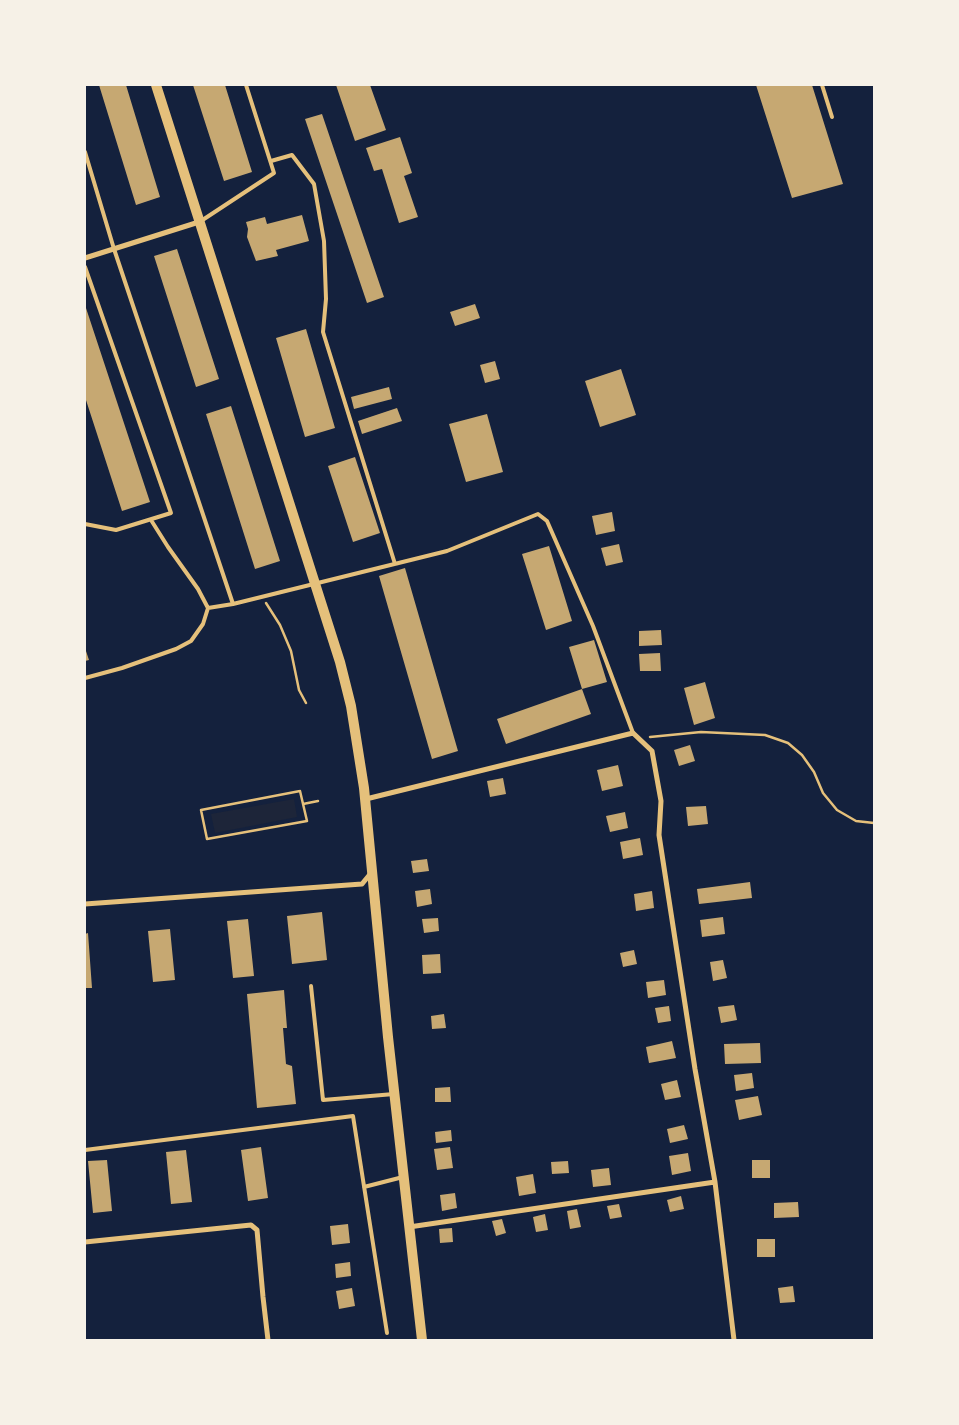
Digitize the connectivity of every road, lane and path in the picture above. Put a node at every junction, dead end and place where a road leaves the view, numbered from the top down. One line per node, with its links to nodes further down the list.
1 (156, 85): 7 (main road)
2 (246, 85): 6 (lane)
3 (822, 85): 4 (lane)
4 (832, 117)
5 (85, 152): 8 (lane)
6 (271, 161): 7 (lane); 13 (lane)
7 (199, 222): 8 (street); 14 (main road)
8 (114, 249): 9 (street); 16 (lane)
9 (85, 258)
10 (85, 268): 11 (lane)
11 (151, 520): 12 (lane); 17 (lane)
12 (85, 524)
13 (395, 564): 14 (lane); 20 (lane)
14 (315, 584): 15 (lane); 22 (main road)
15 (262, 597): 16 (lane); 19 (path)
16 (232, 604): 17 (lane)
17 (208, 608): 18 (lane)
18 (85, 678)
19 (306, 703)
20 (633, 733): 21 (street); 22 (street)
21 (639, 738): 25 (path); 32 (street)
22 (366, 799): 26 (main road)
23 (318, 801): 24 (path)
24 (303, 804): 24 (path)
25 (874, 823)
26 (373, 871): 27 (street); 29 (main road)
27 (85, 904)
28 (311, 986): 29 (lane)
29 (394, 1094): 31 (main road)
30 (85, 1150): 33 (lane)
31 (403, 1177): 33 (lane); 34 (main road)
32 (715, 1182): 34 (street); 39 (street)
33 (364, 1187): 36 (lane)
34 (409, 1227): 38 (main road)
35 (85, 1242): 37 (street)
36 (388, 1334)
37 (268, 1340)
38 (422, 1340)
39 (734, 1340)

